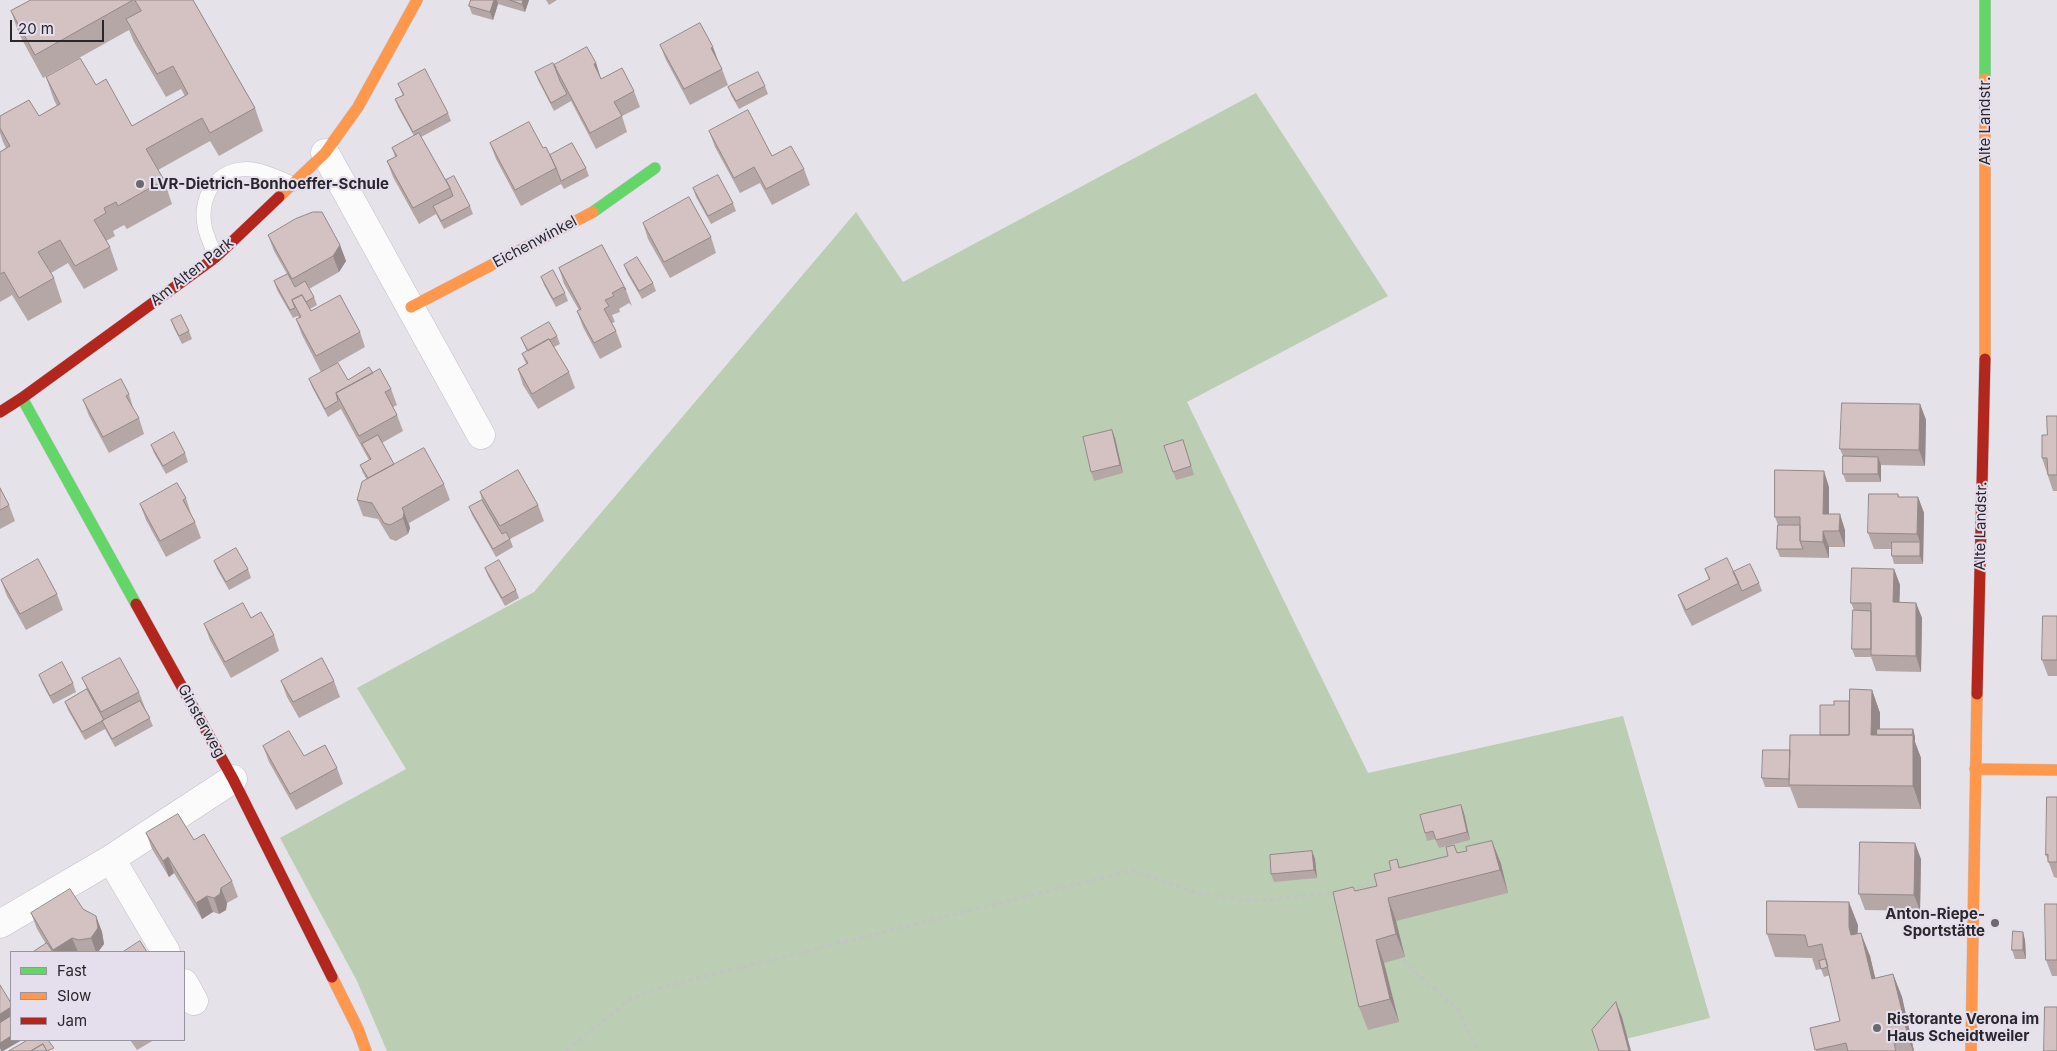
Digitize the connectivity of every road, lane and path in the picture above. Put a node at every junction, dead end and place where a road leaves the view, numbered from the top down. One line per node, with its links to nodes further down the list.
1 (417, 0): 3 (street, Am Alten Park)
2 (1985, 0): 11 (street, Alte Landstr.)
3 (325, 153): 5 (street, Am Alten Park); 7 (street)
4 (655, 168): 7 (street, Eichenwinkel)
5 (293, 184): 6 (street, Am Alten Park); 6 (lane)
6 (216, 257): 8 (street, Am Alten Park)
7 (411, 307): 10 (street)
8 (22, 398): 9 (street, Am Alten Park); 13 (street, Ginsterweg)
9 (0, 412)
10 (482, 435)
11 (1974, 769): 12 (street); 24 (street, Alte Landstr.)
12 (2057, 770)
13 (233, 779): 14 (street); 21 (street, Ginsterweg)
14 (111, 859): 18 (street); 20 (street)
15 (1381, 877): 16 (path)
16 (1350, 891)
17 (1340, 892): 22 (path)
18 (0, 924)
19 (1401, 950): 23 (path)
20 (165, 951)
21 (366, 1051)
22 (566, 1051)
23 (1478, 1051)
24 (1971, 1051)

